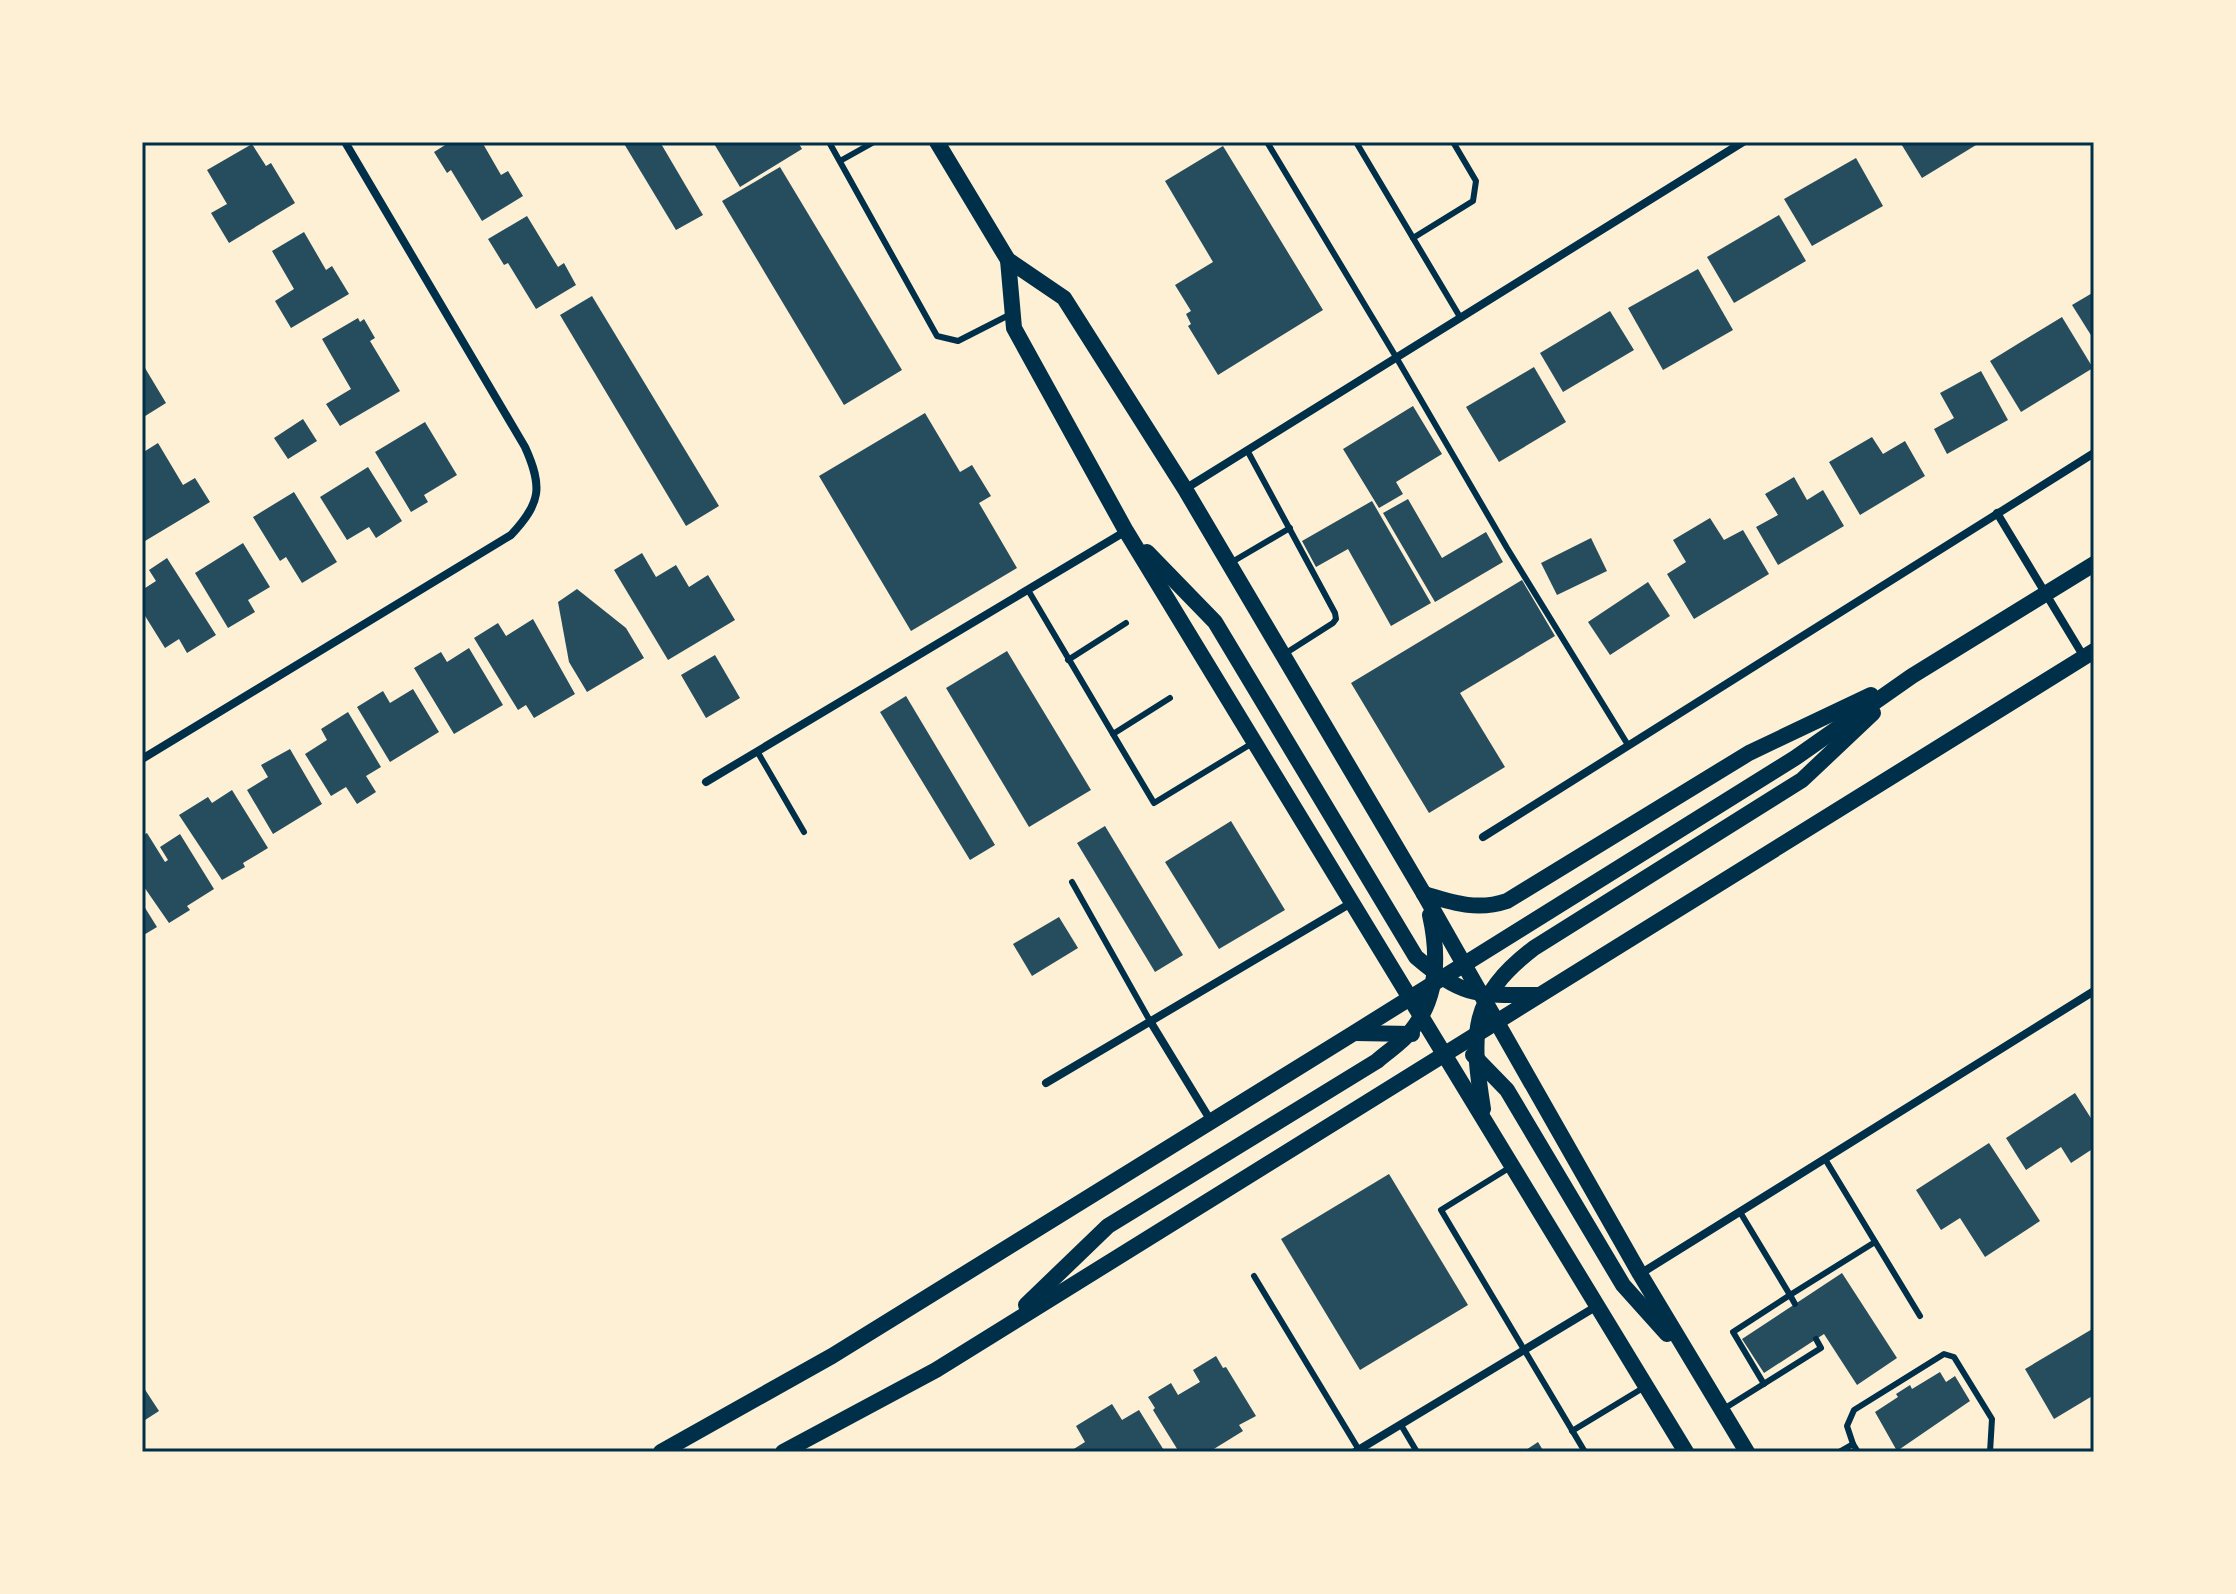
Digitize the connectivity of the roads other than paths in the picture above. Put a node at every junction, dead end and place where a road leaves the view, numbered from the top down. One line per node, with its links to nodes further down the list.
1 (345, 142): 35 (street)
2 (829, 142): 9 (lane)
3 (874, 142): 9 (lane)
4 (937, 142): 11 (main road)
5 (1267, 142): 14 (lane)
6 (1356, 142): 10 (lane)
7 (1453, 142): 10 (lane)
8 (1743, 142): 13 (street)
9 (840, 161): 12 (lane)
10 (1413, 238): 13 (lane)
11 (1008, 260): 12 (main road); 17 (main road)
12 (1013, 313): 20 (main road)
13 (1460, 317): 14 (street)
14 (1396, 357): 15 (street); 33 (lane)
15 (1246, 450): 17 (street); 19 (lane)
16 (2094, 453): 18 (street)
17 (1185, 489): 21 (main road)
18 (1997, 513): 24 (street); 33 (street)
19 (1290, 528): 21 (lane); 27 (lane)
20 (1126, 531): 23 (street); 32 (main road); 43 (main road)
21 (1229, 564): 27 (main road)
22 (2094, 564): 24 (main road)
23 (1028, 590): 28 (lane); 34 (street)
24 (2047, 594): 26 (street); 29 (main road)
25 (1126, 623): 28 (lane)
26 (2089, 654): 45 (main road)
27 (1283, 655): 40 (main road)
28 (1068, 660): 31 (lane)
29 (1912, 676): 40 (main road); 42 (main road); 46 (main road)
30 (1170, 698): 31 (lane)
31 (1113, 734): 32 (lane)
32 (1254, 742): 41 (main road)
33 (1628, 745): 38 (street)
34 (757, 751): 36 (street); 37 (lane)
35 (142, 759)
36 (706, 782)
37 (804, 832)
38 (1483, 837)
39 (1072, 882): 49 (lane)
40 (1424, 894): 42 (main road); 43 (main road)
41 (1351, 903): 47 (main road); 49 (street)
42 (1463, 964): 43 (main road); 46 (main road)
43 (1437, 978): 46 (main road); 47 (main road); 48 (main road)
44 (2094, 991): 61 (street)
45 (1538, 995): 46 (main road); 50 (main road)
46 (1485, 997): 50 (main road); 53 (main road)
47 (1409, 998): 48 (main road); 51 (main road)
48 (1421, 1017): 52 (main road); 54 (main road)
49 (1150, 1021): 58 (street); 60 (street)
50 (1495, 1021): 53 (main road); 65 (main road)
51 (1354, 1033): 54 (main road); 60 (main road)
52 (1431, 1033): 54 (main road); 55 (main road); 56 (main road)
53 (1476, 1033): 55 (main road); 57 (main road)
54 (1409, 1034): 73 (main road)
55 (1459, 1044): 56 (main road); 57 (main road)
56 (1444, 1053): 59 (main road); 73 (main road)
57 (1475, 1057): 59 (main road); 77 (main road)
58 (1046, 1083)
59 (1484, 1119): 62 (main road)
60 (1211, 1121): 86 (main road)
61 (1825, 1159): 63 (street); 64 (lane)
62 (1512, 1166): 69 (main road); 75 (lane)
63 (1740, 1212): 65 (street); 67 (lane)
64 (1875, 1242): 67 (lane); 71 (lane)
65 (1640, 1274): 77 (main road)
66 (1254, 1276): 85 (lane)
67 (1790, 1295): 68 (lane); 70 (lane)
68 (1795, 1304)
69 (1598, 1306): 75 (street); 80 (main road)
70 (1762, 1313): 72 (lane); 79 (lane)
71 (1920, 1316)
72 (1767, 1322)
73 (1002, 1329): 87 (main road)
74 (1816, 1339): 78 (lane)
75 (1523, 1350): 82 (street); 83 (lane)
76 (1788, 1357): 78 (lane)
77 (1692, 1361): 81 (main road)
78 (1793, 1366): 79 (lane)
79 (1764, 1384): 81 (lane)
80 (1646, 1386): 83 (lane); 90 (main road)
81 (1722, 1410): 91 (main road)
82 (1401, 1425): 85 (street); 88 (lane)
83 (1572, 1431): 89 (lane)
84 (1853, 1444): 92 (lane); 93 (lane); 94 (lane)
85 (1357, 1451)
86 (661, 1452)
87 (783, 1452)
88 (1417, 1452)
89 (1585, 1452)
90 (1686, 1452)
91 (1747, 1452)
92 (1839, 1452)
93 (1858, 1452)
94 (1990, 1452)

